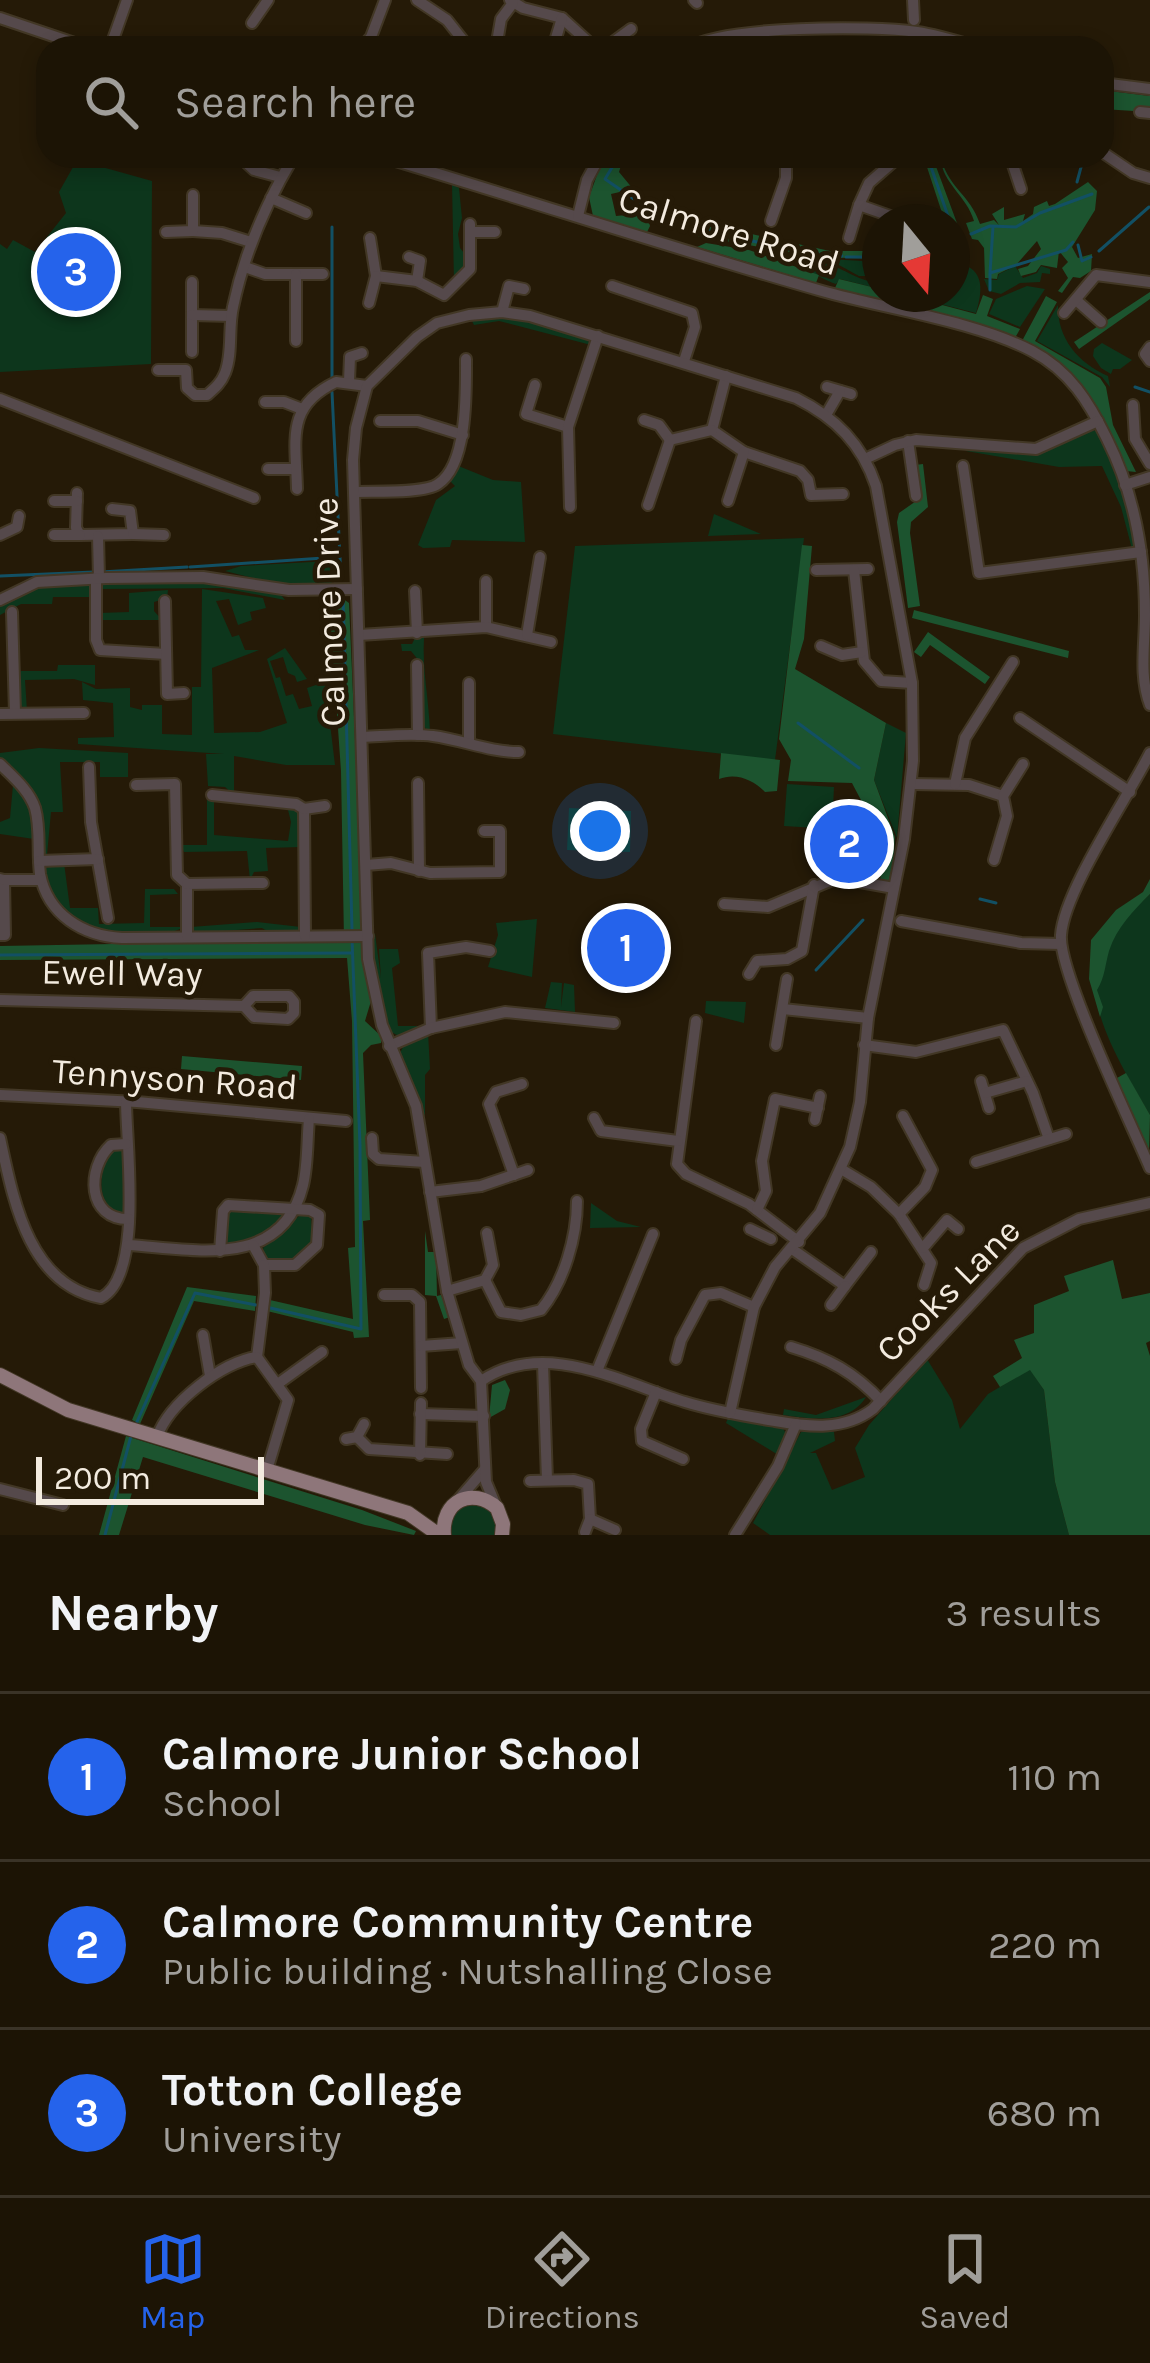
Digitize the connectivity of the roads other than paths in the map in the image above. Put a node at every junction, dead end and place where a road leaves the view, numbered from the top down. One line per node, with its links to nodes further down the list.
1 (127, 0): 14 (street)
2 (268, 0): 10 (street)
3 (385, 0): 15 (street)
4 (418, 0): 16 (street)
5 (913, 0): 9 (street)
6 (512, 2): 8 (street); 17 (street)
7 (0, 18): 13 (street)
8 (562, 18): 18 (street); 19 (street)
9 (914, 20)
10 (252, 23)
11 (631, 29): 20 (street)
12 (807, 31): 21 (street); 22 (street); 23 (street)
13 (53, 36)
14 (114, 36)
15 (373, 36)
16 (460, 36)
17 (497, 36)
18 (557, 36)
19 (582, 36)
20 (621, 36)
21 (725, 36)
22 (807, 36)
23 (935, 36)
24 (1114, 84): 25 (street)
25 (1150, 89)
26 (1114, 160): 35 (street)
27 (252, 168): 34 (street)
28 (286, 168): 34 (street)
29 (419, 168): 42 (street, Calmore Road)
30 (594, 168): 42 (street)
31 (786, 168): 43 (street)
32 (886, 168): 39 (street)
33 (1014, 168): 36 (street)
34 (280, 177): 38 (street)
35 (1150, 178)
36 (1021, 189)
37 (193, 195): 44 (street)
38 (271, 198): 41 (street); 49 (street)
39 (859, 205): 40 (street); 48 (street)
40 (862, 206)
41 (306, 213)
42 (578, 216): 91 (street, Calmore Road)
43 (771, 221)
44 (193, 231): 45 (street); 49 (street)
45 (166, 232)
46 (495, 232): 60 (street)
47 (370, 238): 54 (street)
48 (849, 238)
49 (251, 242): 51 (street)
50 (409, 257): 55 (street)
51 (245, 267): 52 (street); 66 (street)
52 (296, 274): 53 (street); 70 (street)
53 (322, 274)
54 (376, 275): 55 (street); 62 (street)
55 (417, 281): 60 (street)
56 (192, 282): 65 (street)
57 (1150, 282): 61 (street)
58 (611, 286): 75 (street)
59 (524, 289): 63 (street)
60 (444, 295): 67 (street)
61 (1076, 300): 64 (street); 68 (street)
62 (369, 303)
63 (502, 312): 67 (street); 69 (street)
64 (1064, 313)
65 (192, 315): 66 (street); 72 (street)
66 (231, 316): 79 (street)
67 (449, 319): 82 (street)
68 (1101, 322)
69 (598, 337): 75 (street); 92 (street)
70 (296, 341)
71 (1150, 347): 76 (street)
72 (192, 352)
73 (362, 353): 80 (street)
74 (466, 359): 95 (street)
75 (684, 362): 78 (street)
76 (1150, 362)
77 (158, 370): 79 (street)
78 (726, 376): 88 (street); 94 (street)
79 (222, 380): 83 (street)
80 (349, 381): 82 (street); 87 (street)
81 (535, 385): 92 (street)
82 (367, 386): 107 (street, Calmore Drive)
83 (234, 390)
84 (839, 391): 88 (street)
85 (0, 399): 112 (street)
86 (265, 402): 87 (street)
87 (302, 409): 103 (street)
88 (826, 415): 99 (street)
89 (644, 420): 96 (street)
90 (380, 421): 95 (street)
91 (1098, 421): 97 (street); 105 (street, Calmore Road)
92 (568, 427): 110 (street)
93 (1150, 427): 100 (street)
94 (712, 430): 96 (street); 98 (street)
95 (463, 435): 107 (street)
96 (670, 440): 115 (street)
97 (908, 441): 99 (street); 111 (street)
98 (744, 452): 109 (street); 114 (street)
99 (865, 459): 148 (street)
100 (1150, 464)
101 (963, 466): 125 (street)
102 (268, 469): 103 (street)
103 (296, 469): 106 (street)
104 (1150, 477): 105 (street)
105 (1125, 485): 125 (street, Calmore Road)
106 (297, 489)
107 (354, 492): 132 (street, Calmore Drive)
108 (843, 494): 109 (street)
109 (811, 495): 117 (street)
110 (554, 496)
111 (916, 496)
112 (246, 499)
113 (54, 501): 121 (street)
114 (728, 501)
115 (648, 505)
116 (112, 509): 119 (street)
117 (811, 509)
118 (20, 526): 123 (street)
119 (133, 534): 122 (street); 124 (street)
120 (54, 535): 121 (street)
121 (80, 535): 124 (street)
122 (164, 535)
123 (0, 536)
124 (98, 536): 130 (street)
125 (1141, 552): 137 (street, Calmore Road)
126 (540, 556): 141 (street)
127 (868, 569): 129 (street)
128 (816, 570): 129 (street)
129 (854, 570): 144 (street)
130 (98, 578): 132 (street); 134 (street); 145 (street)
131 (486, 581): 138 (street)
132 (357, 589): 140 (street, Calmore Drive)
133 (416, 591): 139 (street)
134 (0, 600)
135 (162, 605): 145 (street)
136 (13, 612): 152 (street)
137 (1148, 619): 151 (street, Calmore Road)
138 (486, 627): 139 (street); 141 (street)
139 (417, 633): 140 (street)
140 (359, 635): 157 (street, Calmore Drive)
141 (526, 635): 142 (street)
142 (551, 641)
143 (821, 646): 144 (street)
144 (862, 652): 148 (street)
145 (166, 654): 150 (street)
146 (1013, 662): 167 (street)
147 (417, 664): 156 (street)
148 (912, 683): 166 (street)
149 (473, 689): 158 (street)
150 (184, 693)
151 (1150, 705)
152 (15, 713): 153 (street); 154 (street)
153 (84, 713)
154 (0, 714)
155 (1020, 718): 168 (street)
156 (418, 735): 157 (street); 158 (street)
157 (364, 737): 177 (street, Calmore Drive)
158 (470, 742): 159 (street)
159 (519, 752)
160 (1150, 753): 168 (street)
161 (1023, 764): 170 (street)
162 (89, 767): 174 (street)
163 (2, 770): 176 (street)
164 (418, 783): 178 (street)
165 (136, 784): 182 (street)
166 (912, 784): 167 (street); 184 (street)
167 (956, 784): 170 (street)
168 (1130, 792): 192 (street)
169 (212, 795): 172 (street)
170 (1004, 796): 175 (street)
171 (325, 806): 172 (street)
172 (304, 809): 190 (street)
173 (484, 831): 178 (street)
174 (98, 859): 176 (street); 186 (street)
175 (994, 860)
176 (39, 861): 180 (street)
177 (366, 865): 178 (street); 191 (street, Calmore Drive)
178 (419, 871)
179 (2, 880): 180 (street); 188 (street)
180 (41, 880): 189 (street)
181 (262, 883): 182 (street)
182 (187, 884): 189 (street)
183 (814, 885): 184 (street); 185 (street); 194 (street)
184 (894, 888): 199 (street)
185 (724, 904)
186 (108, 918)
187 (901, 921): 192 (street)
188 (0, 935)
189 (188, 935): 190 (street)
190 (305, 936): 191 (street)
191 (368, 936): 205 (street, Calmore Drive)
192 (1061, 944): 224 (street)
193 (490, 952): 202 (street)
194 (748, 974)
195 (788, 979): 198 (street)
196 (0, 1000): 197 (street, Ewell Way)
197 (244, 1006)
198 (783, 1009): 199 (street); 203 (street)
199 (868, 1018): 204 (street)
200 (696, 1022): 220 (street)
201 (614, 1024): 202 (street)
202 (431, 1028): 205 (street)
203 (776, 1045)
204 (864, 1045): 206 (street); 225 (street)
205 (389, 1046): 223 (street, Calmore Drive)
206 (1027, 1081): 211 (street); 219 (street)
207 (522, 1084): 227 (street)
208 (0, 1095): 209 (street, Tennyson Road)
209 (126, 1101): 214 (street, Tennyson Road); 221 (street)
210 (818, 1108): 232 (street)
211 (989, 1108)
212 (903, 1116): 233 (street)
213 (594, 1118): 220 (street)
214 (309, 1119): 215 (street, Tennyson Road); 231 (street)
215 (346, 1121)
216 (1066, 1133): 219 (street)
217 (0, 1138): 240 (street)
218 (372, 1138): 223 (street)
219 (1049, 1139): 222 (street)
220 (678, 1141): 232 (street)
221 (126, 1144): 234 (street); 234 (street)
222 (981, 1157)
223 (425, 1162): 228 (street, Calmore Drive)
224 (1149, 1163)
225 (841, 1169): 233 (street); 242 (street)
226 (528, 1170): 227 (street)
227 (514, 1175): 228 (street)
228 (430, 1192): 253 (street, Calmore Drive)
229 (577, 1201): 250 (street)
230 (1150, 1203): 273 (street, Cooks Lane)
231 (294, 1208): 241 (street); 244 (street); 246 (street)
232 (758, 1210): 235 (street)
233 (899, 1214): 243 (street)
234 (129, 1219): 240 (street)
235 (774, 1223): 236 (street); 242 (street)
236 (750, 1228)
237 (958, 1229): 243 (street)
238 (488, 1233): 250 (street)
239 (654, 1240): 266 (street)
240 (128, 1245): 244 (street)
241 (253, 1245): 244 (street); 246 (street)
242 (795, 1245): 252 (street); 257 (street)
243 (923, 1248): 247 (street)
244 (220, 1251)
245 (871, 1252): 252 (street)
246 (264, 1265): 263 (street)
247 (932, 1266): 248 (street); 251 (street)
248 (946, 1270)
249 (401, 1278): 255 (street)
250 (485, 1280): 253 (street)
251 (924, 1285)
252 (845, 1286): 256 (street)
253 (446, 1291): 259 (street, Calmore Drive)
254 (384, 1295): 255 (street)
255 (402, 1295): 260 (street)
256 (831, 1305)
257 (754, 1307): 264 (street); 274 (street)
258 (202, 1336): 268 (street)
259 (462, 1342): 260 (street); 269 (street, Calmore Drive)
260 (421, 1346): 271 (street)
261 (790, 1347): 273 (street)
262 (322, 1352): 270 (street)
263 (257, 1358): 268 (street); 270 (street)
264 (676, 1359)
265 (543, 1364): 266 (street); 269 (street); 285 (street)
266 (597, 1371): 272 (street)
267 (0, 1375): 278 (main road)
268 (210, 1376): 278 (street)
269 (481, 1382): 275 (street, Calmore Drive)
270 (279, 1383): 283 (street)
271 (421, 1388)
272 (656, 1392): 274 (street); 281 (street)
273 (881, 1401): 277 (street, Cooks Lane)
274 (730, 1413): 277 (street, Cooks Lane)
275 (484, 1417): 280 (street); 282 (street, Calmore Drive)
276 (364, 1424): 280 (street)
277 (796, 1424): 296 (street)
278 (157, 1437): 283 (main road)
279 (448, 1454): 280 (street)
280 (420, 1455)
281 (683, 1459)
282 (486, 1466): 287 (street); 290 (street, Calmore Drive)
283 (267, 1470): 289 (main road)
284 (530, 1480): 285 (street)
285 (547, 1480): 291 (street)
286 (0, 1489): 288 (street)
287 (453, 1504): 289 (main road); 290 (main road); 293 (main road)
288 (63, 1505)
289 (407, 1513): 293 (main road)
290 (500, 1513): 294 (main road); 295 (main road)
291 (588, 1526): 292 (street)
292 (615, 1530)
293 (441, 1535)
294 (502, 1535)
295 (516, 1535)
296 (736, 1535)

